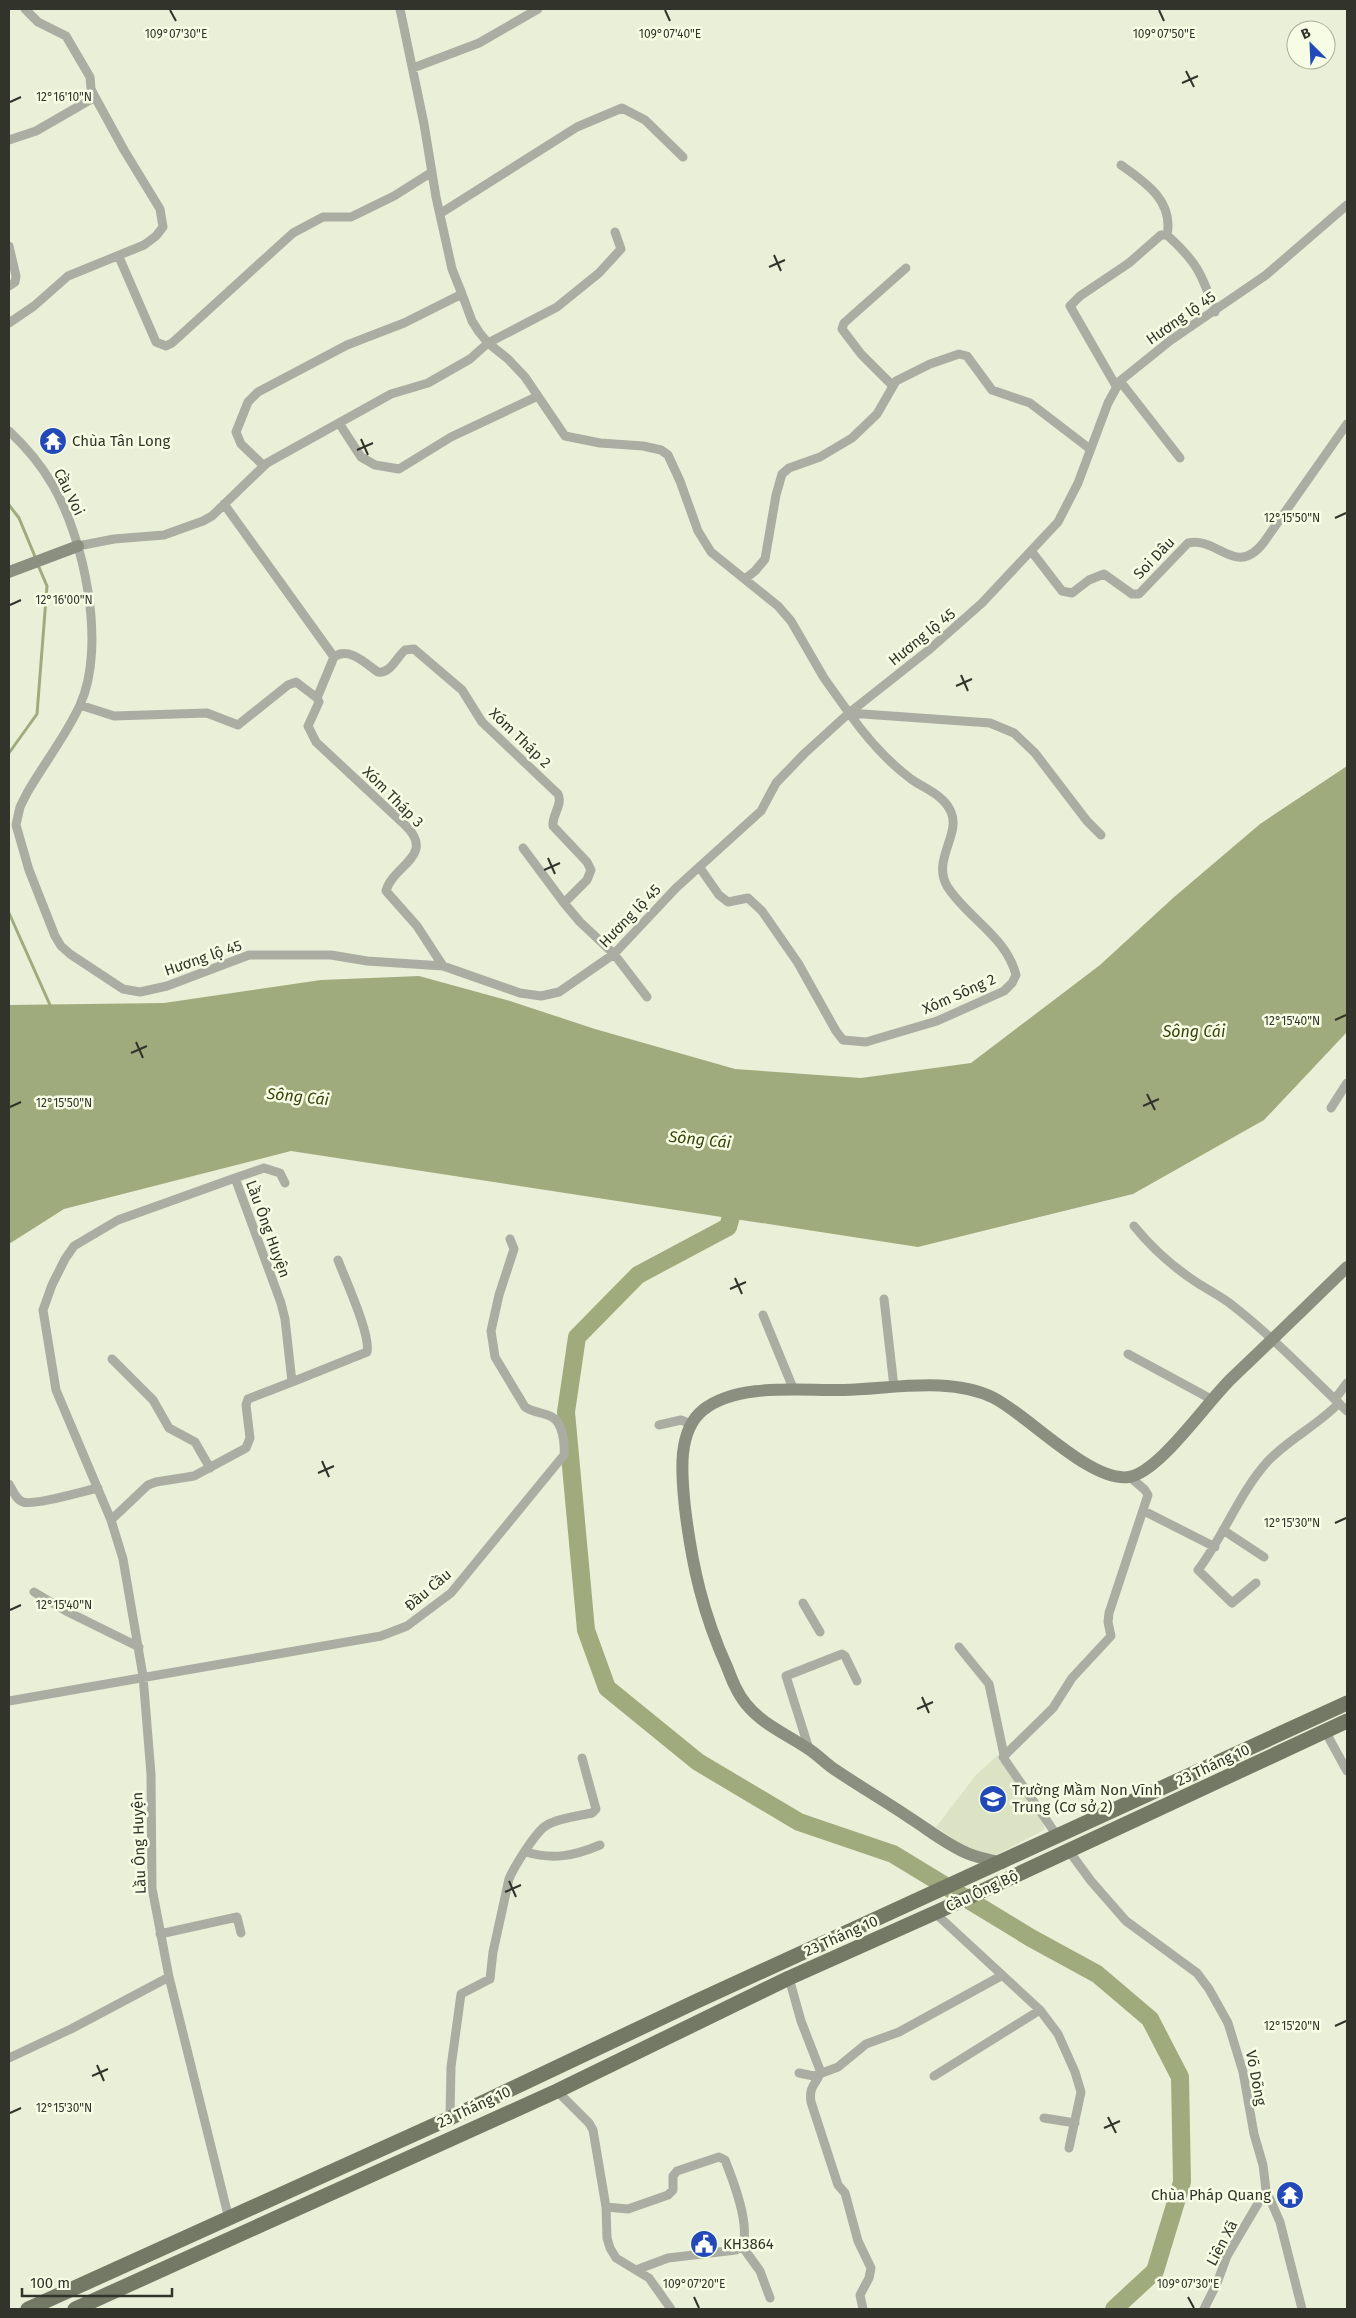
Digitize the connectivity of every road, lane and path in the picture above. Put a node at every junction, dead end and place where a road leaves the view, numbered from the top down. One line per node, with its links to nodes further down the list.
1 (25, 9): 5 (street)
2 (400, 9): 4 (street)
3 (538, 9): 4 (street)
4 (413, 68): 9 (street)
5 (95, 97): 6 (street); 15 (street)
6 (9, 140)
7 (683, 157): 11 (street)
8 (1121, 164): 13 (street)
9 (432, 172): 11 (street); 15 (street)
10 (1347, 205): 19 (street, Hương lộ 45)
11 (441, 213): 18 (street)
12 (616, 232): 21 (street)
13 (1167, 235): 19 (street); 22 (street)
14 (9, 246): 17 (street)
15 (119, 257): 20 (street)
16 (906, 268): 23 (street)
17 (9, 286)
18 (462, 294): 21 (street); 30 (street)
19 (1215, 312): 22 (street, Hương lộ 45)
20 (9, 323)
21 (488, 343): 24 (street); 25 (street)
22 (1118, 383): 28 (street, Hương lộ 45); 29 (street)
23 (893, 386): 28 (street); 35 (street)
24 (538, 396): 25 (street); 35 (street)
25 (339, 423): 30 (street)
26 (1347, 424): 33 (street, Soi Dâu)
27 (9, 431): 32 (street, Cầu Voi)
28 (1090, 449): 33 (street, Hương lộ 45)
29 (1180, 458)
30 (263, 465): 31 (street)
31 (224, 504): 32 (street); 36 (street)
32 (78, 546): 34 (street); 38 (street, Hương lộ 45)
33 (1032, 552): 39 (street, Hương lộ 45)
34 (9, 572)
35 (745, 579): 39 (street)
36 (334, 657): 37 (street, Xóm Tháp 3); 43 (street, Xóm Tháp 2)
37 (317, 698): 38 (street); 45 (street, Xóm Tháp 3)
38 (80, 705): 45 (street, Hương lộ 45)
39 (849, 713): 40 (street); 42 (street, Hương lộ 45); 42 (street, Xóm Sông 2)
40 (1101, 835)
41 (523, 848): 43 (street)
42 (700, 868): 44 (street, Hương lộ 45)
43 (564, 903): 44 (street)
44 (614, 954): 45 (street, Hương lộ 45); 46 (street)
45 (443, 966)
46 (646, 997)
47 (1347, 1083): 48 (street)
48 (1331, 1108)
49 (235, 1178): 50 (street); 60 (street, Lầu Ông Huyện); 72 (street, Lầu Ông Huyện)
50 (285, 1183)
51 (1134, 1226): 57 (street)
52 (510, 1239): 84 (street, Đầu Cầu)
53 (338, 1260): 60 (street)
54 (1347, 1267): 57 (street)
55 (884, 1299): 62 (street)
56 (763, 1315): 63 (street)
57 (1273, 1339): 64 (street); 65 (street)
58 (1128, 1354): 64 (street)
59 (112, 1359): 69 (street)
60 (292, 1382): 69 (street)
61 (1347, 1382): 65 (street)
62 (894, 1387): 63 (street); 70 (street)
63 (793, 1388): 67 (street)
64 (1211, 1399): 70 (street)
65 (1337, 1401): 66 (street); 75 (street)
66 (1347, 1411)
67 (692, 1424): 68 (street); 90 (street)
68 (659, 1425)
69 (210, 1468): 74 (street)
70 (1130, 1477): 73 (street)
71 (9, 1484): 72 (street)
72 (98, 1488): 74 (street, Lầu Ông Huyện)
73 (1144, 1511): 76 (street); 91 (street)
74 (111, 1520): 82 (street, Lầu Ông Huyện)
75 (1223, 1530): 76 (street); 77 (street)
76 (1215, 1547): 78 (street)
77 (1264, 1557)
78 (1256, 1583)
79 (34, 1592): 82 (street)
80 (803, 1603): 81 (street)
81 (820, 1632)
82 (139, 1647): 84 (street, Lầu Ông Huyện)
83 (959, 1647): 91 (street)
84 (143, 1676): 86 (street, Đầu Cầu); 103 (street, Lầu Ông Huyện)
85 (857, 1681): 90 (street)
86 (9, 1701)
87 (1347, 1703): 94 (main road, 23 Tháng 10)
88 (1347, 1721): 89 (main road, 23 Tháng 10)
89 (1325, 1731): 93 (street); 96 (main road, 23 Tháng 10)
90 (809, 1749): 98 (street)
91 (1003, 1756): 94 (street)
92 (582, 1758): 97 (street)
93 (1347, 1772)
94 (1058, 1837): 96 (main road); 98 (main road, 23 Tháng 10)
95 (600, 1845): 97 (street)
96 (1069, 1851): 99 (main road, 23 Tháng 10); 118 (street, Võ Dõng)
97 (526, 1852): 114 (street)
98 (999, 1864): 100 (main road, Cầu Ông Bộ)
99 (1024, 1871): 101 (main road, Cầu Ông Bộ)
100 (918, 1901): 109 (main road, 23 Tháng 10)
101 (937, 1912): 104 (street); 106 (main road, 23 Tháng 10)
102 (241, 1932): 103 (street)
103 (160, 1934): 105 (street, Lầu Ông Huyện)
104 (1001, 1976): 107 (street); 111 (street)
105 (169, 1977): 108 (street); 120 (street, Lầu Ông Huyện)
106 (789, 1978): 111 (street); 113 (main road, 23 Tháng 10)
107 (1040, 2010): 112 (street); 116 (street)
108 (9, 2058)
109 (548, 2073): 113 (main road); 114 (main road, 23 Tháng 10)
110 (799, 2073): 111 (street)
111 (820, 2074): 127 (street)
112 (934, 2076)
113 (557, 2090): 119 (street); 125 (main road, 23 Tháng 10)
114 (450, 2118): 120 (main road, 23 Tháng 10)
115 (1044, 2118): 116 (street)
116 (1075, 2123): 117 (street)
117 (1069, 2148)
118 (1266, 2190): 128 (street, Liên Xã); 129 (street, Võ Dõng)
119 (606, 2207): 121 (street); 122 (street)
120 (229, 2219): 124 (main road, 23 Tháng 10)
121 (742, 2246): 122 (street); 123 (street)
122 (636, 2270): 126 (street)
123 (770, 2298)
124 (28, 2309)
125 (75, 2309)
126 (671, 2309)
127 (864, 2309)
128 (1204, 2309)
129 (1302, 2309)

